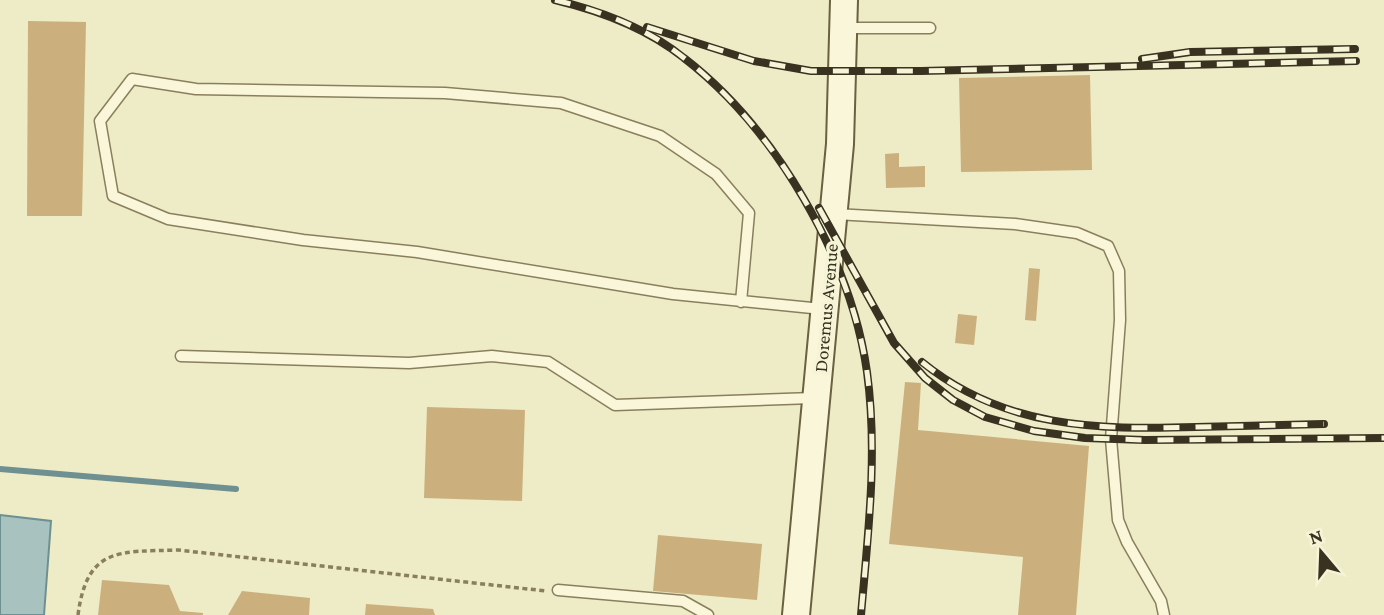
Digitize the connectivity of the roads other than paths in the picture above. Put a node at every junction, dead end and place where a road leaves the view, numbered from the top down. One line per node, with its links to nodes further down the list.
1 (844, 0): 2 (main road, Doremus Avenue)
2 (843, 28): 3 (lane); 4 (main road, Doremus Avenue)
3 (930, 29)
4 (835, 214): 6 (main road, Doremus Avenue); 12 (lane)
5 (741, 302): 5 (lane); 6 (lane)
6 (826, 310): 8 (main road, Doremus Avenue)
7 (181, 356): 8 (lane)
8 (817, 398): 11 (main road, Doremus Avenue)
9 (558, 590): 10 (lane)
10 (708, 615)
11 (796, 615)
12 (1164, 615)

